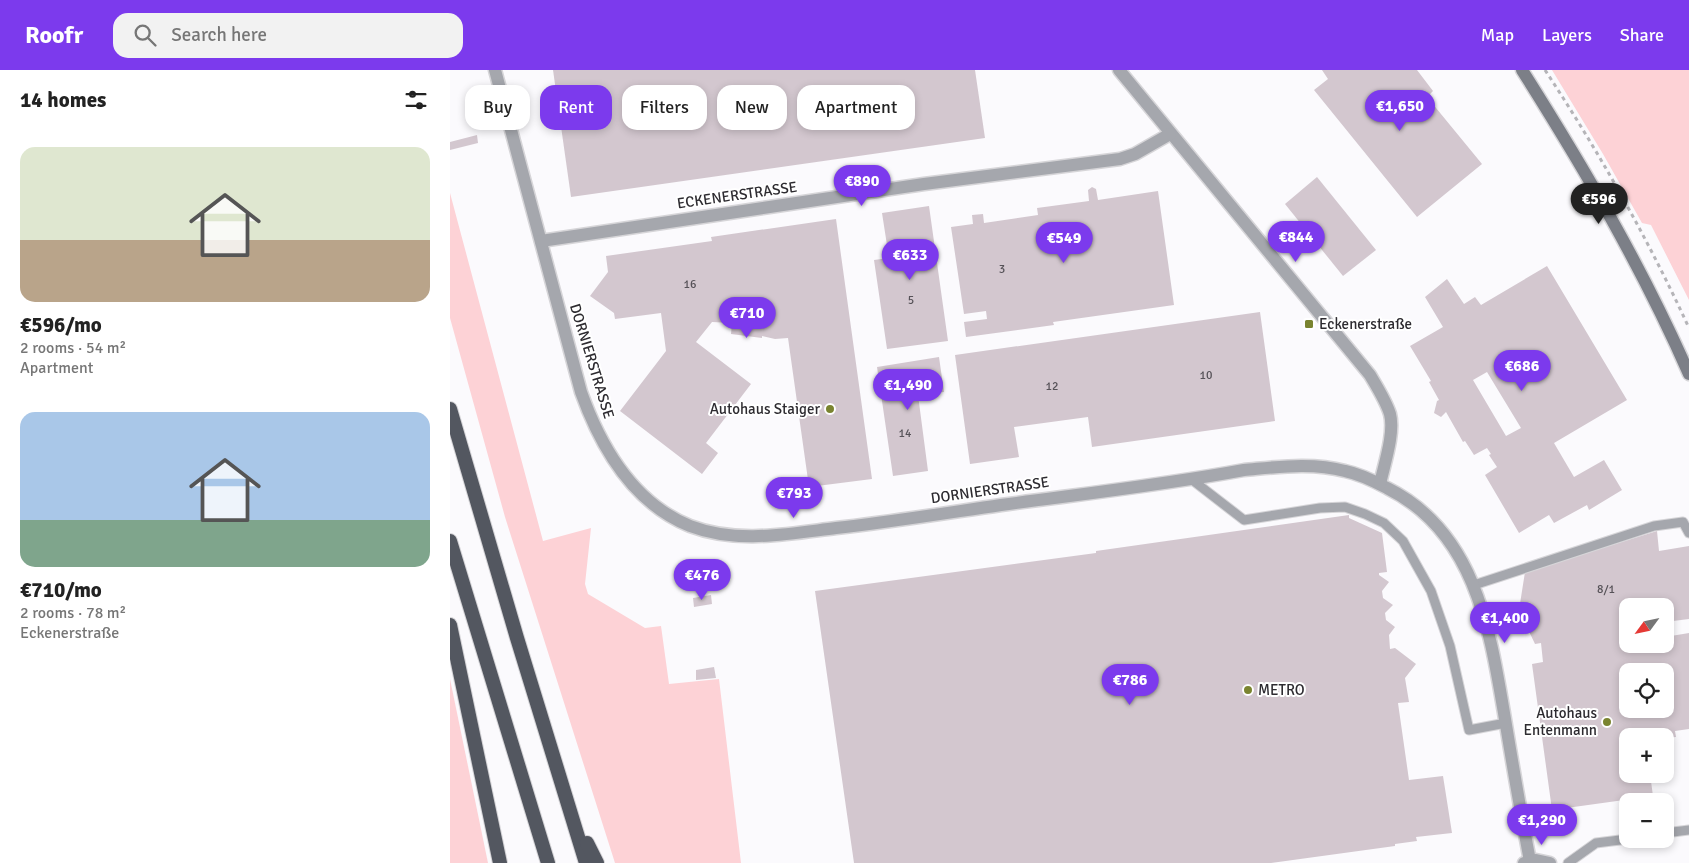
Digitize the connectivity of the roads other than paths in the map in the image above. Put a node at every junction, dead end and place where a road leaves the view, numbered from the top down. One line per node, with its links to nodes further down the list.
1 (495, 70): 5 (street, DORNIERSTRASSE)
2 (1119, 70): 4 (street)
3 (1522, 70): 6 (main road)
4 (1170, 134): 5 (street, ECKENERSTRASSE); 9 (street)
5 (541, 242): 8 (street, DORNIERSTRASSE)
6 (1689, 374)
7 (450, 409): 16 (highway)
8 (1191, 479): 9 (street, DORNIERSTRASSE); 15 (lane)
9 (1380, 484): 13 (street, DORNIERSTRASSE)
10 (1686, 521): 11 (lane); 13 (lane)
11 (1689, 533)
12 (450, 542): 22 (highway)
13 (1474, 585): 15 (street, DORNIERSTRASSE)
14 (450, 625): 21 (highway)
15 (1506, 723): 20 (street, DORNIERSTRASSE)
16 (572, 816): 23 (highway); 24 (highway)
17 (1689, 830): 18 (lane)
18 (1674, 832)
19 (1619, 840): 26 (lane)
20 (1527, 862): 25 (street, DORNIERSTRASSE)
21 (500, 863)
22 (548, 863)
23 (586, 863)
24 (598, 863)
25 (1550, 863)
26 (1568, 863)

